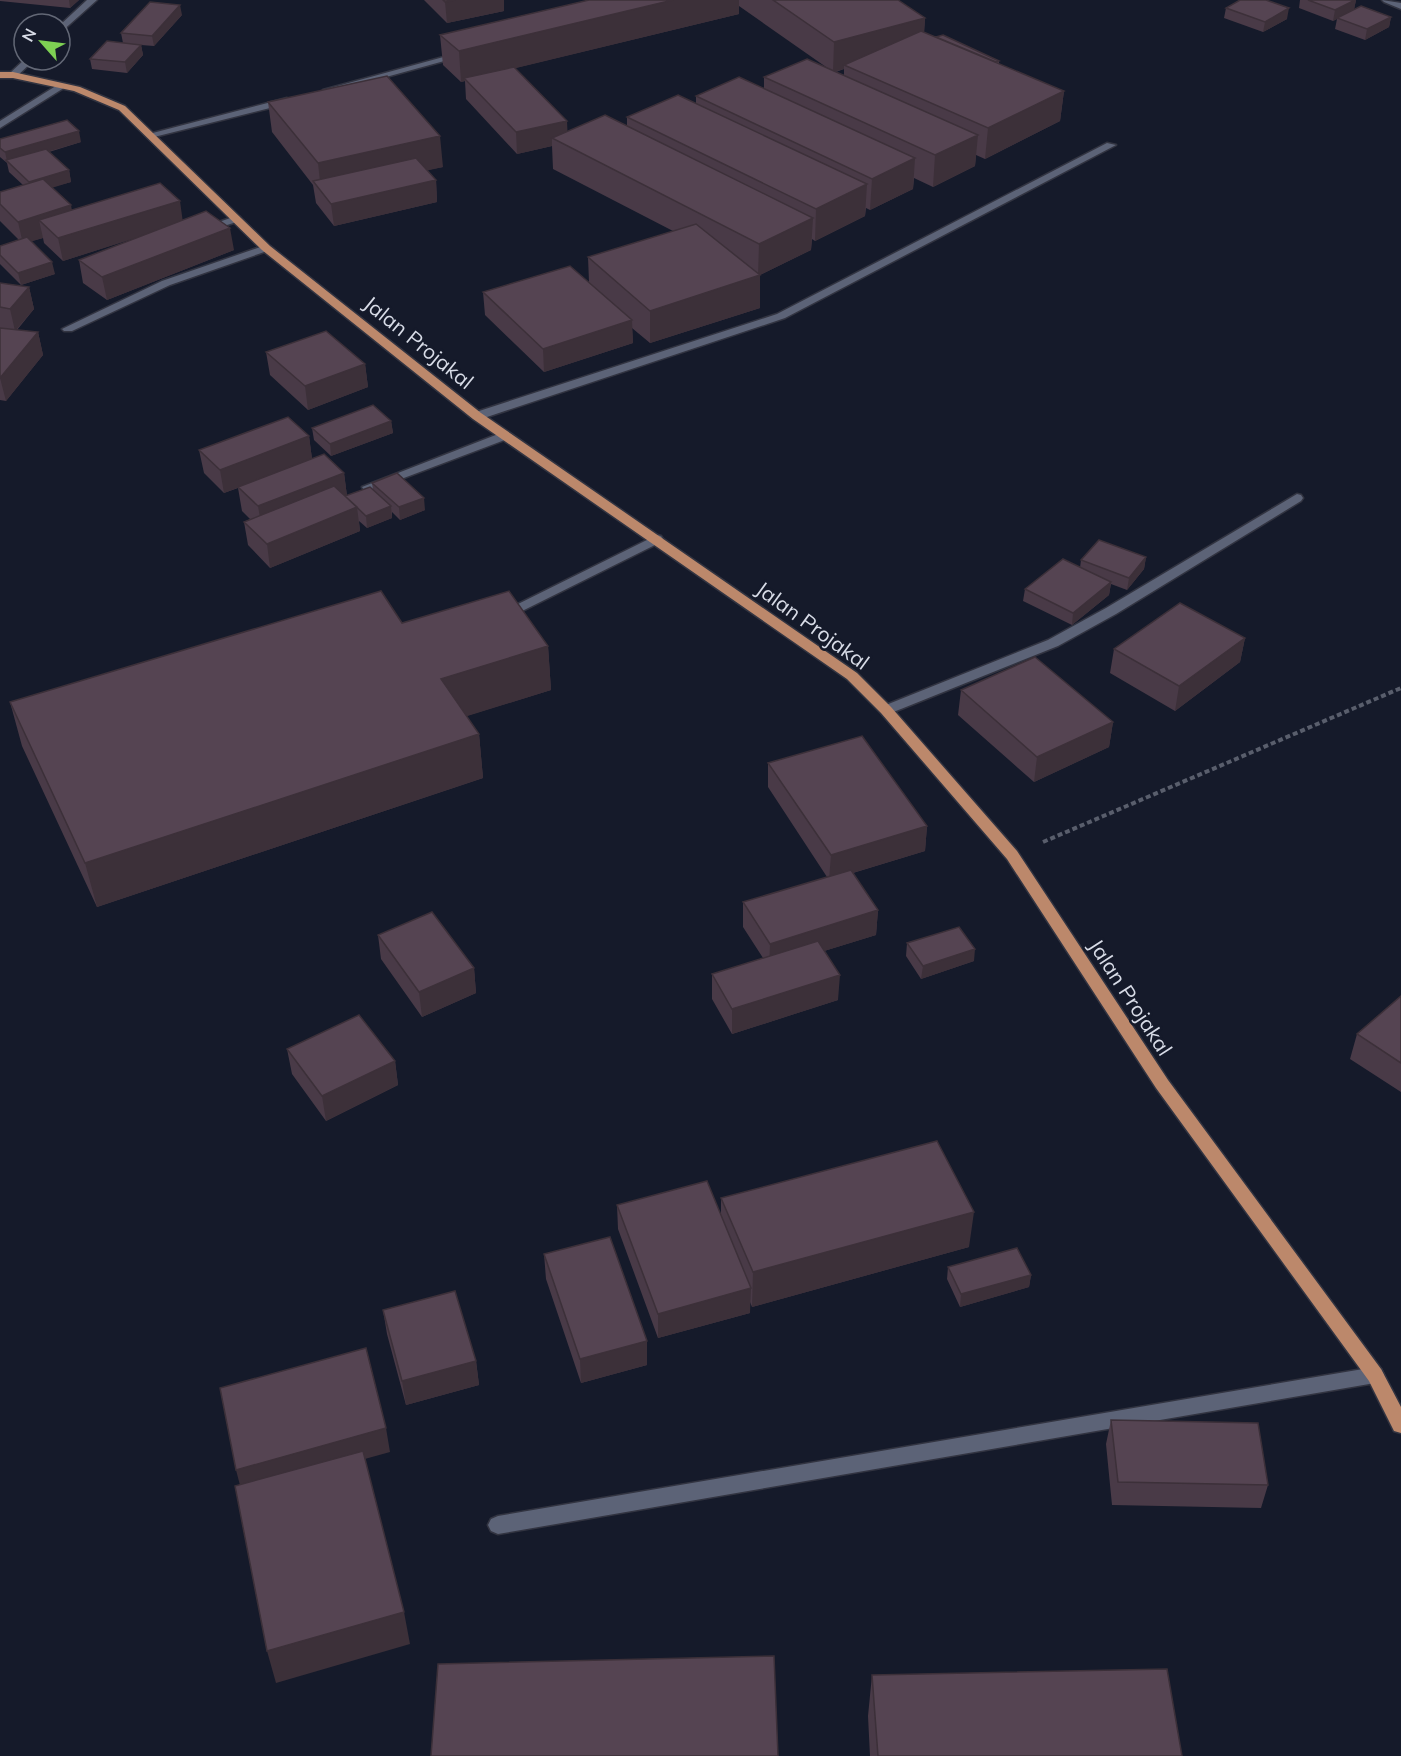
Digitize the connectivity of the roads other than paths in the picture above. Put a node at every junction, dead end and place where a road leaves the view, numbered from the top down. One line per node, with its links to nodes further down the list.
1 (92, 0): 4 (street)
2 (1386, 0): 3 (street)
3 (1401, 6)
4 (72, 19)
5 (471, 52): 8 (street)
6 (7, 75): 7 (main road, Jalan Projakal)
7 (62, 86): 10 (street); 11 (main road, Jalan Projakal)
8 (314, 94)
9 (293, 99): 11 (street)
10 (0, 125)
11 (150, 135): 13 (main road, Jalan Projakal)
12 (1112, 144): 17 (street)
13 (236, 219): 14 (street); 15 (main road, Jalan Projakal)
14 (192, 233)
15 (266, 248): 16 (street); 17 (main road, Jalan Projakal)
16 (68, 329)
17 (477, 416): 18 (main road, Jalan Projakal)
18 (506, 435): 19 (street); 21 (main road, Jalan Projakal)
19 (368, 486)
20 (1297, 498): 23 (street)
21 (657, 539): 22 (street); 23 (main road, Jalan Projakal)
22 (490, 621)
23 (886, 710): 24 (main road, Jalan Projakal)
24 (1375, 1375): 25 (main road, Jalan Projakal); 26 (street)
25 (1401, 1425)
26 (498, 1526)

